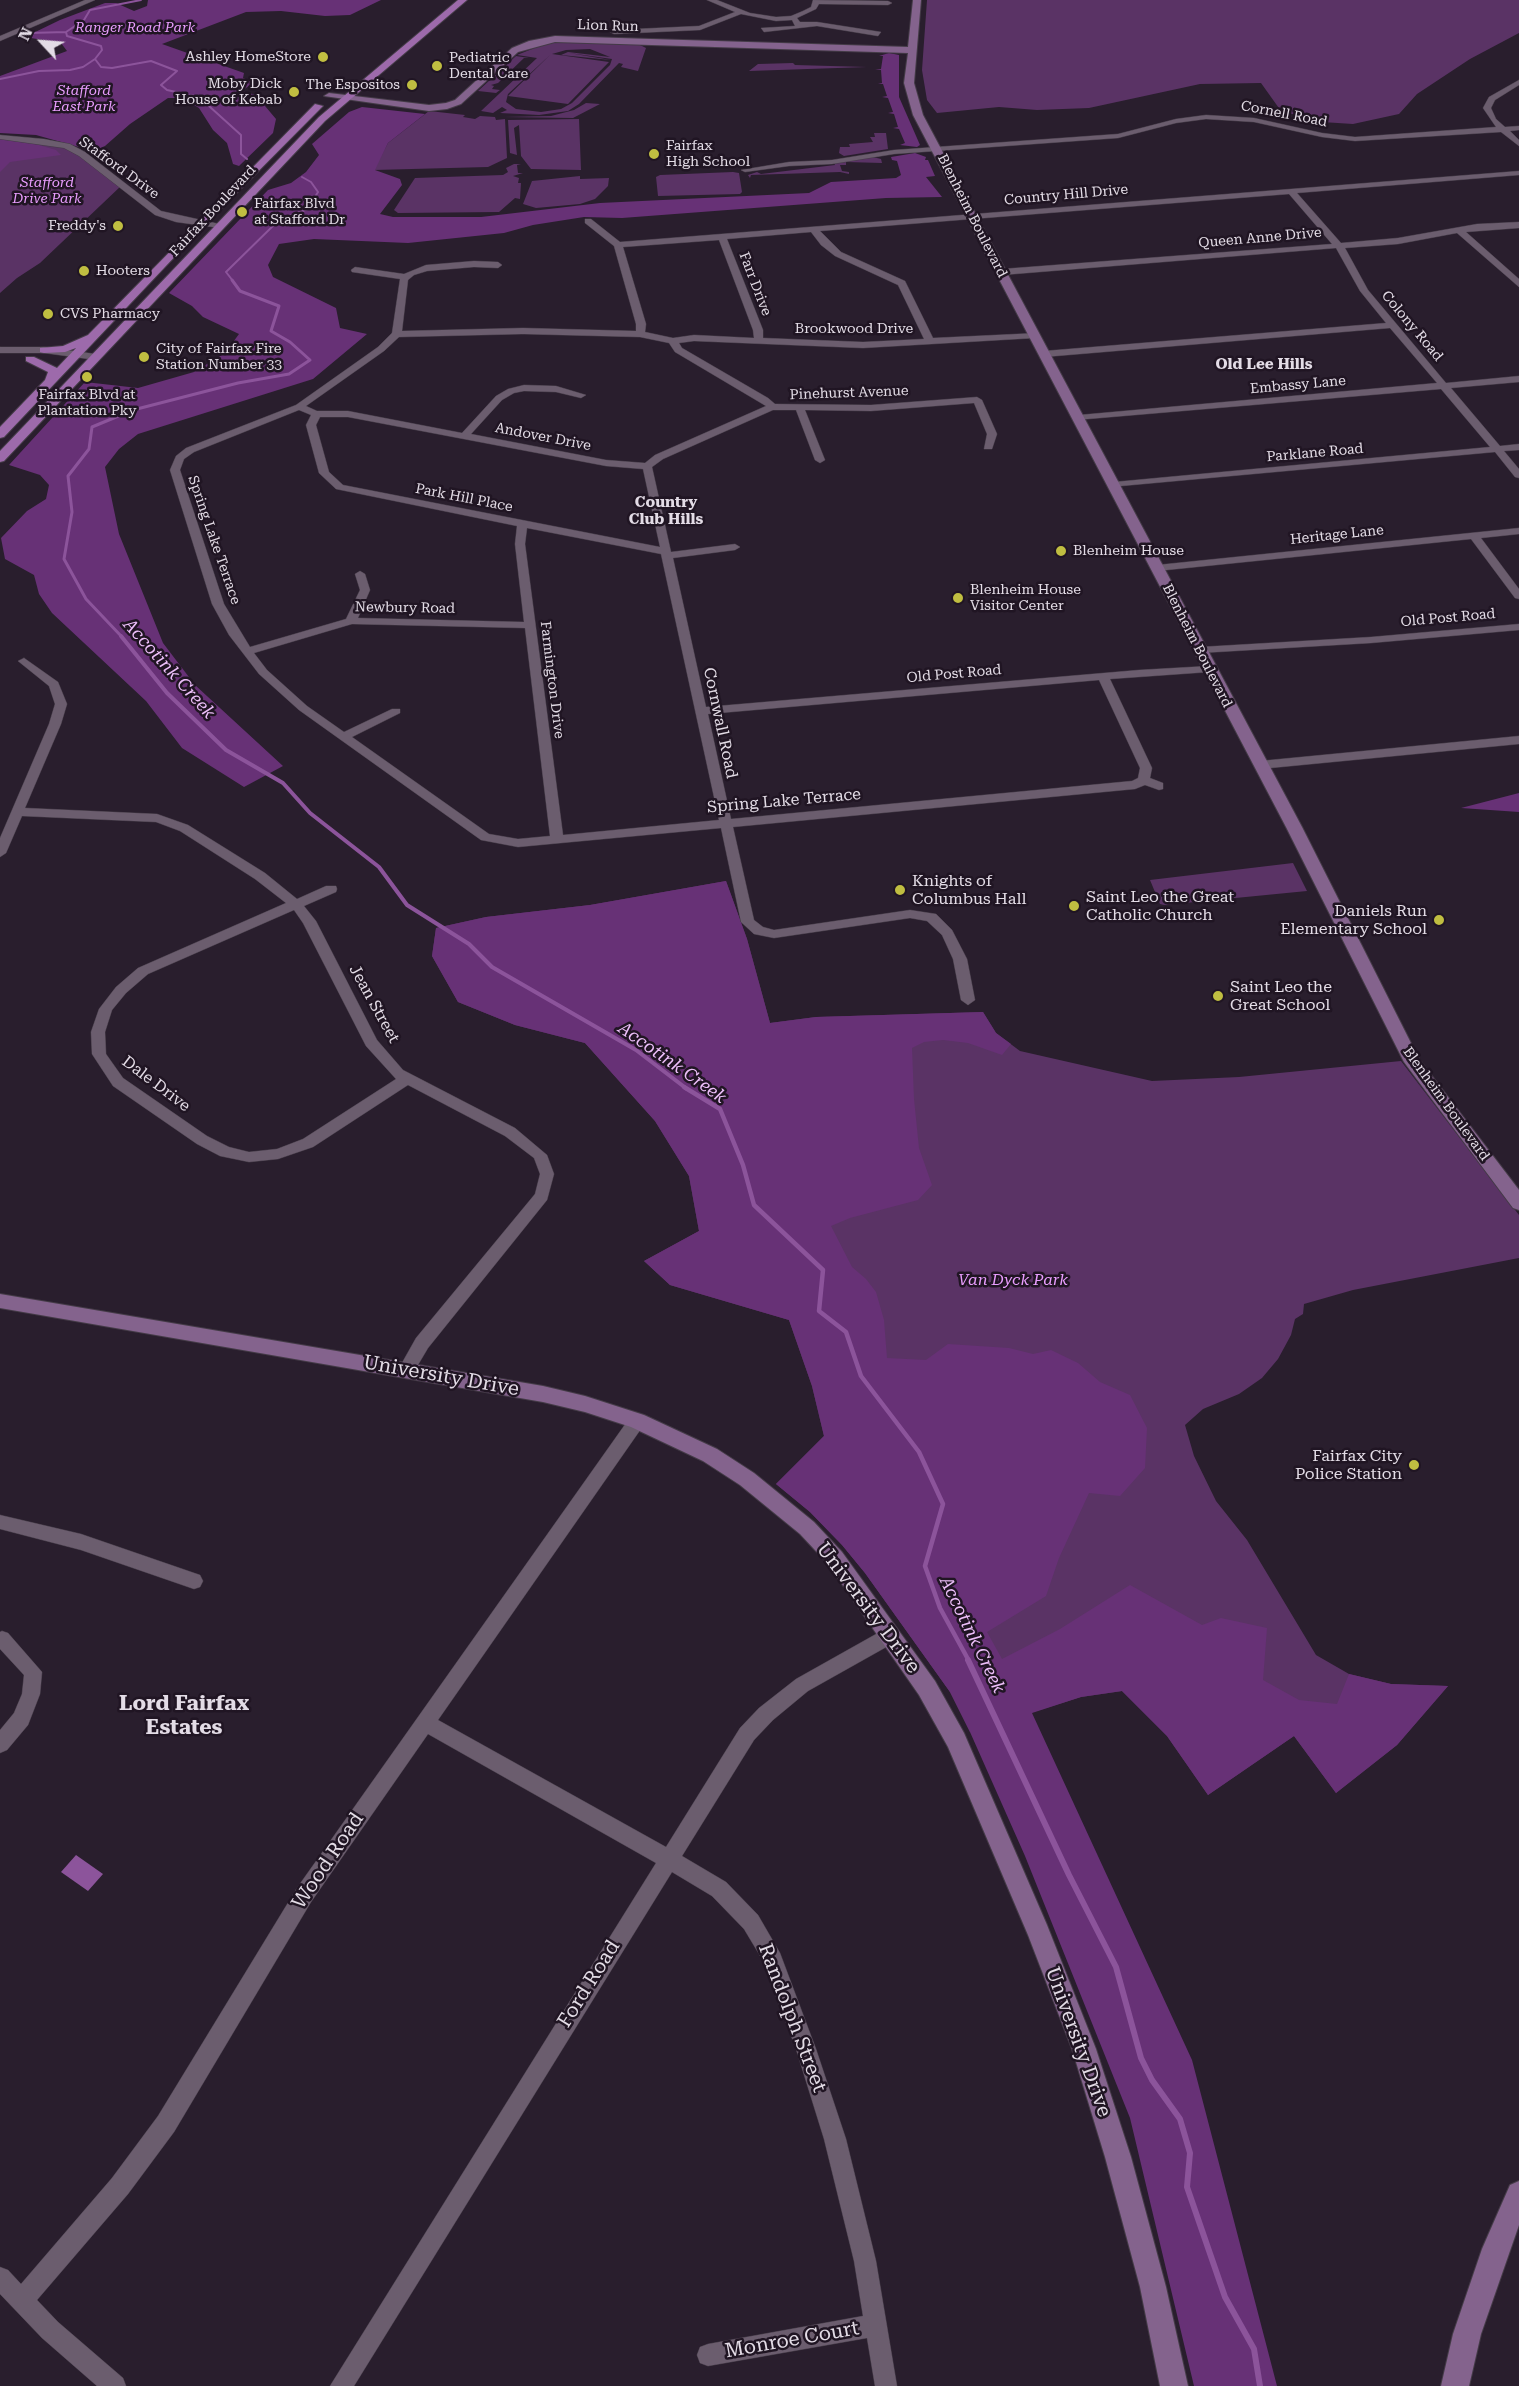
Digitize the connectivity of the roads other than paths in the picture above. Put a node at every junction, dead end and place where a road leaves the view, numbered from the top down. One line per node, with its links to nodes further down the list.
1 (91, 0): 12 (street)
2 (463, 0): 16 (main road, Fairfax Boulevard)
3 (711, 0): 7 (street)
4 (917, 0): 13 (main road, Blenheim Boulevard)
5 (817, 1): 6 (street); 8 (street)
6 (890, 4)
7 (741, 12): 8 (street); 10 (street)
8 (795, 21): 9 (street); 11 (street)
9 (765, 30)
10 (614, 32)
11 (878, 34)
12 (0, 39)
13 (910, 50): 16 (main road, Lion Run); 21 (main road, Blenheim Boulevard)
14 (1519, 82): 18 (street)
15 (332, 93): 16 (main road, Lion Run); 27 (main road, Fairfax Boulevard)
16 (344, 98): 28 (main road, Fairfax Boulevard)
17 (1519, 128): 18 (street, Cornell Road)
18 (1503, 130): 20 (street); 21 (street, Cornell Road)
19 (0, 137): 27 (street, Stafford Drive)
20 (1519, 144)
21 (938, 149): 22 (street, Cornell Road); 25 (main road, Blenheim Boulevard)
22 (745, 170)
23 (1519, 173): 24 (street, Country Hill Drive)
24 (1291, 191): 25 (street, Country Hill Drive); 34 (street, Colony Road)
25 (973, 217): 30 (street, Country Hill Drive); 37 (main road, Blenheim Boulevard)
26 (588, 221): 33 (street)
27 (202, 223): 28 (street, Stafford Drive); 41 (main road, Fairfax Boulevard)
28 (220, 225): 54 (main road, Fairfax Boulevard)
29 (1519, 225): 31 (street, Queen Anne Drive)
30 (814, 230): 32 (street, Country Hill Drive); 47 (street)
31 (1458, 230): 34 (street, Queen Anne Drive); 39 (street)
32 (722, 237): 33 (street, Country Hill Drive); 46 (street, Farr Drive)
33 (618, 245): 43 (street)
34 (1338, 245): 37 (street, Queen Anne Drive); 40 (street, Colony Road)
35 (498, 265): 38 (street)
36 (355, 270): 38 (street)
37 (1002, 272): 44 (main road, Blenheim Boulevard)
38 (406, 277): 42 (street)
39 (1519, 284)
40 (1392, 325): 50 (street); 57 (street, Colony Road)
41 (105, 326): 49 (main road); 52 (main road, Fairfax Boulevard)
42 (398, 333): 43 (street); 59 (street, Spring Lake Terrace)
43 (640, 334): 45 (street)
44 (1035, 335): 47 (street, Brookwood Drive); 50 (main road, Blenheim Boulevard)
45 (673, 341): 46 (street, Brookwood Drive); 60 (street, Pinehurst Avenue)
46 (759, 341): 47 (street, Brookwood Drive)
47 (930, 342)
48 (0, 350): 49 (street)
49 (44, 350): 52 (street)
50 (1044, 354): 63 (main road, Blenheim Boulevard)
51 (0, 355): 53 (street)
52 (72, 358): 53 (street); 54 (street); 56 (main road, Fairfax Boulevard)
53 (30, 359): 56 (main road)
54 (93, 360): 69 (main road, Fairfax Boulevard)
55 (1519, 379): 57 (street, Embassy Lane)
56 (50, 382): 64 (main road, Fairfax Boulevard)
57 (1443, 386): 63 (street, Embassy Lane); 68 (street, Colony Road)
58 (581, 395): 65 (street)
59 (298, 407): 62 (street, Andover Drive); 86 (street, Spring Lake Terrace)
60 (772, 407): 61 (street, Pinehurst Avenue); 71 (street)
61 (800, 409): 66 (street, Pinehurst Avenue); 70 (street)
62 (316, 414): 65 (street, Andover Drive); 74 (street, Park Hill Place)
63 (1079, 418): 73 (main road, Blenheim Boulevard)
64 (0, 434)
65 (464, 436): 71 (street, Andover Drive)
66 (988, 447)
67 (1519, 447): 68 (street, Parklane Road)
68 (1497, 449): 72 (street, Colony Road); 73 (street, Parklane Road)
69 (0, 458)
70 (820, 460)
71 (647, 466): 78 (street, Cornwall Road)
72 (1519, 475)
73 (1114, 484): 79 (main road, Blenheim Boulevard)
74 (522, 525): 78 (street, Park Hill Place); 83 (street, Farmington Drive)
75 (1519, 531): 76 (street, Heritage Lane)
76 (1474, 536): 79 (street, Heritage Lane); 81 (street)
77 (735, 547): 78 (street, Park Hill Place)
78 (666, 553): 91 (street, Cornwall Road)
79 (1157, 568): 85 (main road, Blenheim Boulevard)
80 (360, 574): 82 (street)
81 (1519, 596)
82 (351, 621): 83 (street, Newbury Road); 86 (street, Newbury Road)
83 (530, 625): 99 (street, Farmington Drive)
84 (1519, 627): 85 (street, Old Post Road)
85 (1200, 650): 88 (main road, Blenheim Boulevard)
86 (248, 651): 92 (street, Spring Lake Terrace)
87 (24, 661): 97 (street)
88 (1209, 669): 89 (street, Old Post Road); 94 (main road, Blenheim Boulevard)
89 (1103, 676): 91 (street, Old Post Road); 95 (street)
90 (396, 711): 92 (street)
91 (701, 711): 98 (street, Cornwall Road)
92 (343, 737): 99 (street, Spring Lake Terrace)
93 (1519, 740): 94 (street)
94 (1260, 765): 105 (main road, Blenheim Boulevard)
95 (1144, 780): 96 (street); 98 (street, Spring Lake Terrace)
96 (1159, 786)
97 (18, 812): 100 (street); 102 (street, Jean Street)
98 (725, 823): 99 (street, Spring Lake Terrace); 103 (street, Cornwall Road)
99 (557, 839)
100 (0, 853)
101 (332, 889): 102 (street, Dale Drive)
102 (297, 905): 104 (street, Jean Street); 104 (street, Dale Drive)
103 (968, 1000)
104 (406, 1080): 107 (street, Jean Street)
105 (1519, 1203)
106 (0, 1301): 107 (main road, University Drive)
107 (406, 1370): 108 (main road, University Drive)
108 (637, 1422): 111 (main road, University Drive); 113 (street, Wood Road)
109 (0, 1522): 110 (street)
110 (194, 1581)
111 (891, 1635): 115 (street, Ford Road); 124 (main road, University Drive)
112 (2, 1639): 114 (street)
113 (425, 1723): 115 (street, Randolph Street); 118 (street, Wood Road)
114 (0, 1744)
115 (666, 1859): 119 (street, Randolph Street); 122 (street, Ford Road)
116 (1519, 2194): 125 (main road)
117 (0, 2278): 118 (street)
118 (21, 2300): 121 (street)
119 (875, 2325): 120 (street, Monroe Court); 123 (street, Randolph Street)
120 (708, 2355)
121 (116, 2386)
122 (341, 2386)
123 (886, 2386)
124 (1174, 2386)
125 (1455, 2386)

